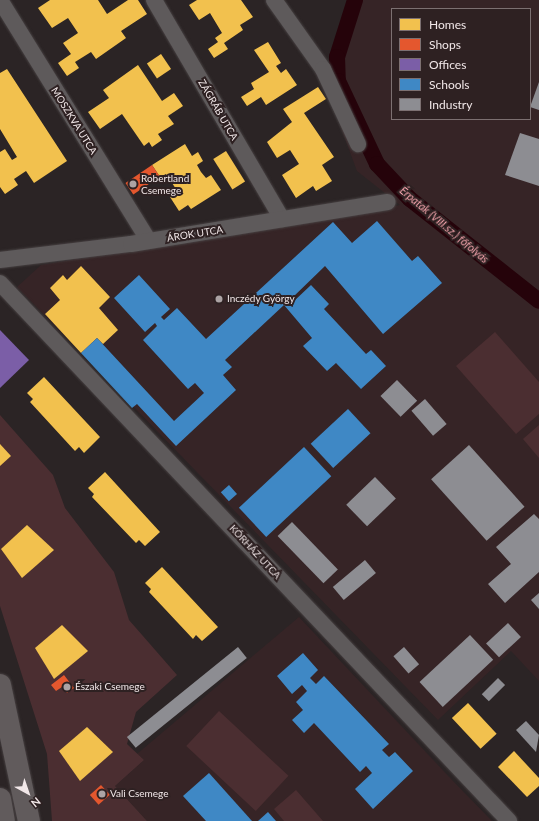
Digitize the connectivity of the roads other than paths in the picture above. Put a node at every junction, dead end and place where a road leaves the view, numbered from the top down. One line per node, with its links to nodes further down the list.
1 (0, 0): 7 (street, MOSZKVA UTCA)
2 (154, 0): 6 (street, ZÁGRÁB UTCA)
3 (274, 0): 4 (street)
4 (358, 144)
5 (388, 202): 6 (street, ÁROK UTCA)
6 (282, 219): 7 (street, ÁROK UTCA)
7 (150, 241): 8 (street, ÁROK UTCA)
8 (0, 260)
9 (0, 283): 14 (street, KÓRHÁZ UTCA)
10 (0, 685): 13 (main road)
11 (0, 799): 12 (main road)
12 (4, 821)
13 (29, 821)
14 (509, 821)

